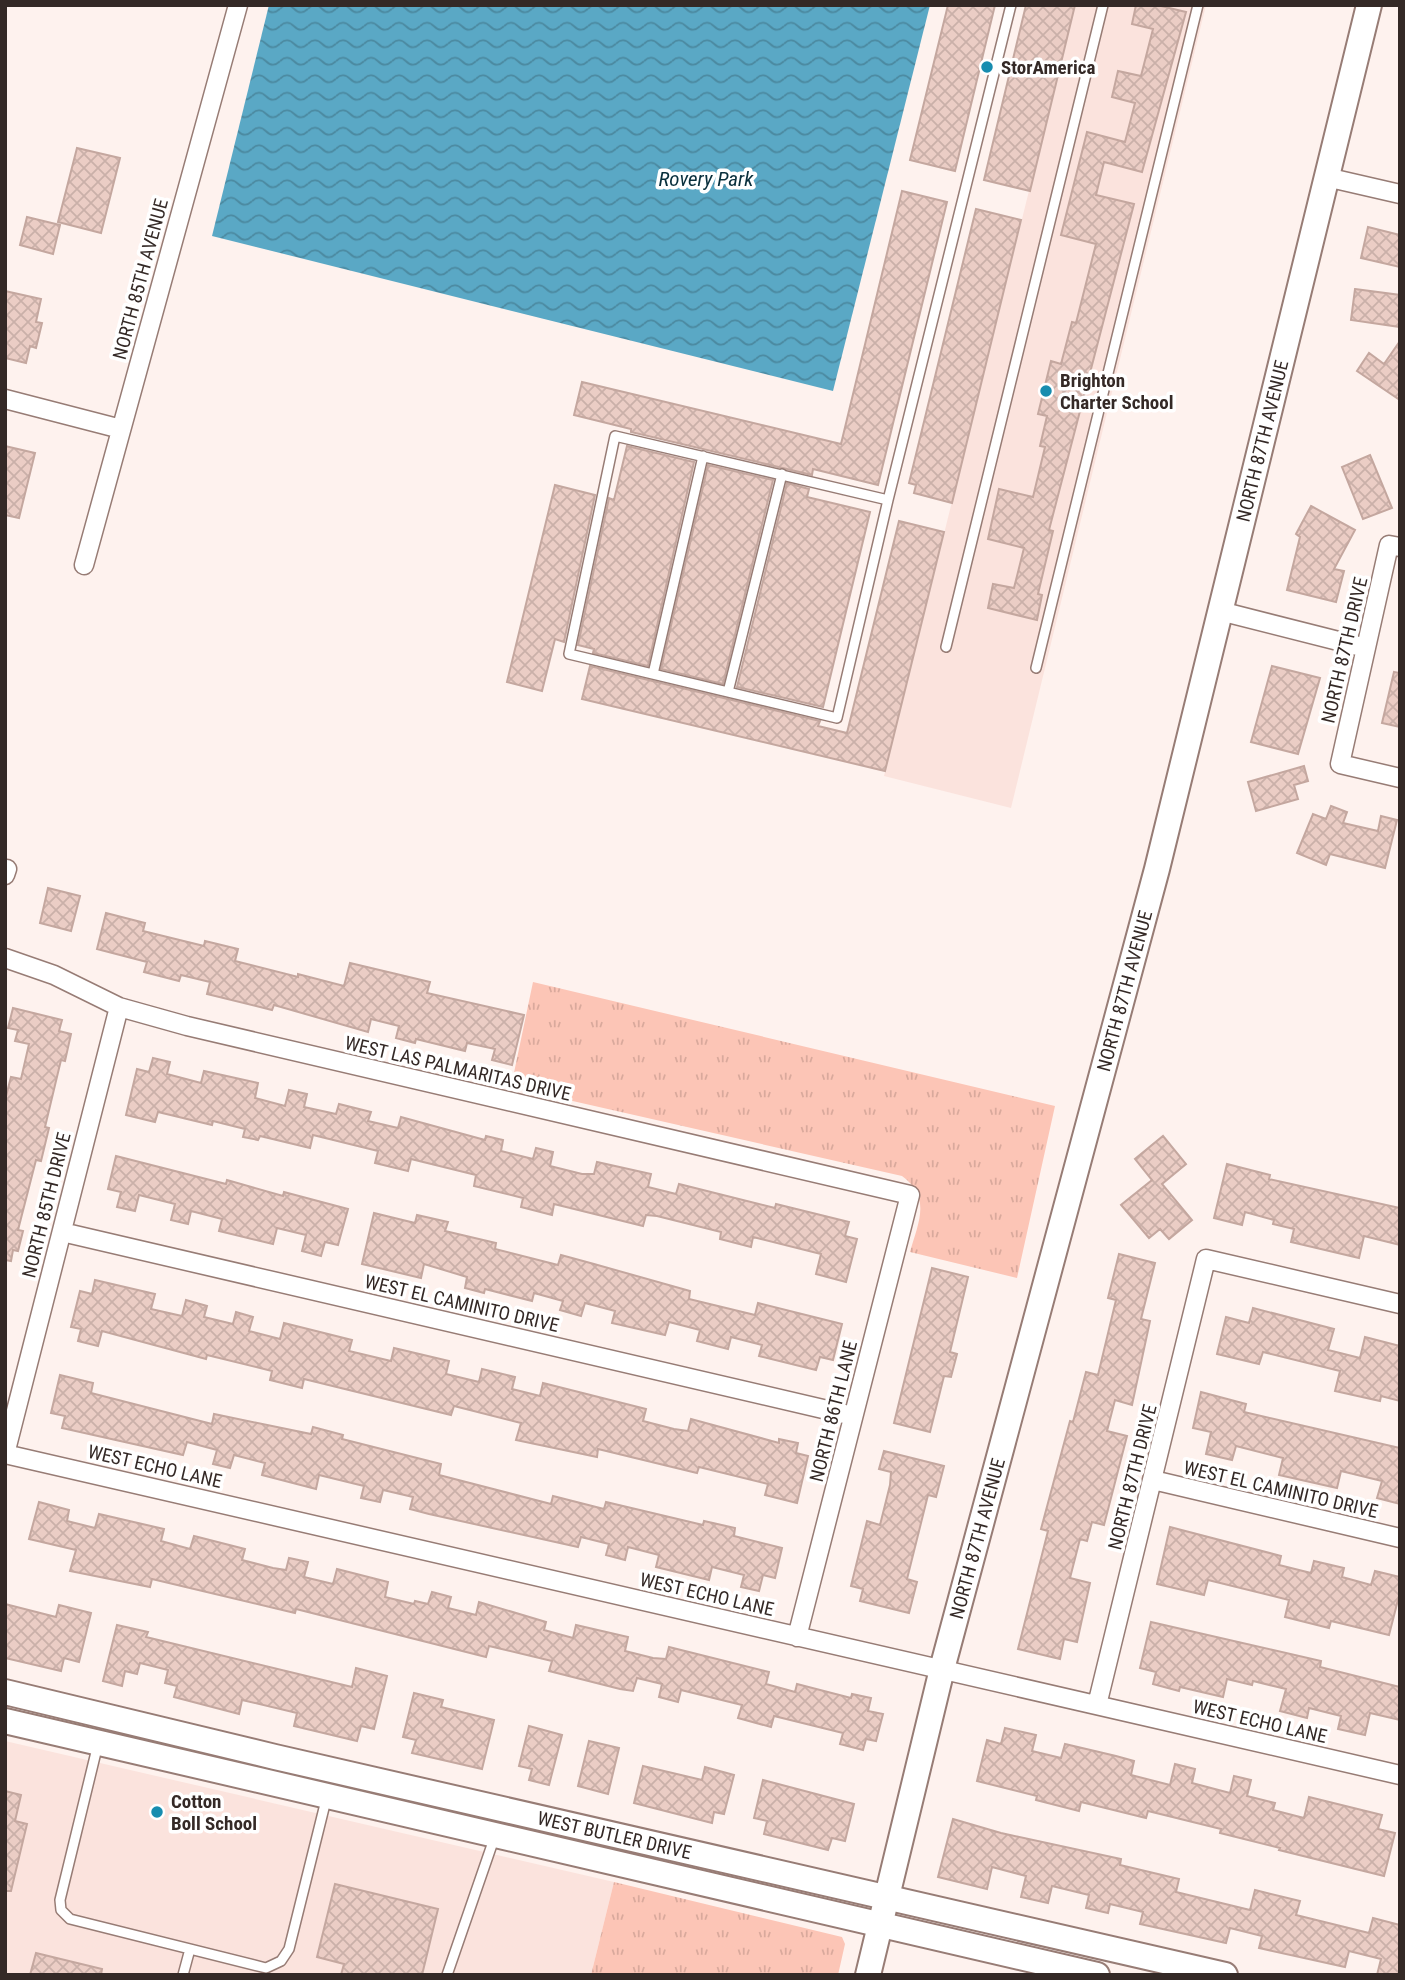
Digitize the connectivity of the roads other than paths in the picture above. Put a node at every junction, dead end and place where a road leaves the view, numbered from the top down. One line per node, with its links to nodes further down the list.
1 (238, 5): 9 (street, NORTH 85TH AVENUE)
2 (1011, 5): 12 (lane)
3 (1103, 5): 16 (lane)
4 (1198, 5): 18 (lane)
5 (1369, 5): 6 (street, NORTH 87TH AVENUE)
6 (1326, 177): 7 (street); 15 (street, NORTH 87TH AVENUE)
7 (1400, 194)
8 (5, 399): 9 (street)
9 (121, 429): 14 (street, NORTH 85TH AVENUE)
10 (703, 456): 11 (lane); 19 (lane); 19 (lane)
11 (782, 474): 12 (lane); 20 (lane)
12 (888, 500): 20 (lane)
13 (1394, 546): 17 (street, NORTH 87TH DRIVE)
14 (84, 565)
15 (1220, 611): 17 (street); 32 (street, NORTH 87TH AVENUE)
16 (946, 647)
17 (1366, 648): 21 (street, NORTH 87TH DRIVE)
18 (1036, 668)
19 (653, 674): 20 (lane)
20 (728, 692)
21 (1400, 778)
22 (5, 958): 23 (street, WEST LAS PALMARITAS DRIVE)
23 (119, 1007): 24 (street, WEST LAS PALMARITAS DRIVE); 25 (street, NORTH 85TH DRIVE)
24 (910, 1195): 27 (street, NORTH 86TH LANE)
25 (62, 1232): 27 (street, WEST EL CAMINITO DRIVE); 28 (street, NORTH 85TH DRIVE)
26 (1400, 1304): 29 (street, NORTH 87TH DRIVE)
27 (853, 1416): 31 (street, NORTH 86TH LANE)
28 (5, 1454): 31 (street, WEST ECHO LANE)
29 (1153, 1480): 30 (street, WEST EL CAMINITO DRIVE); 34 (street, NORTH 87TH DRIVE)
30 (1400, 1538)
31 (797, 1637): 32 (street, WEST ECHO LANE)
32 (942, 1670): 34 (street, WEST ECHO LANE); 40 (street, NORTH 87TH AVENUE)
33 (5, 1692): 40 (street, WEST BUTLER DRIVE)
34 (1097, 1705): 37 (street, WEST ECHO LANE)
35 (5, 1721): 36 (street, WEST BUTLER DRIVE)
36 (98, 1742): 38 (street, WEST BUTLER DRIVE); 42 (lane)
37 (1400, 1775)
38 (327, 1795): 39 (street, WEST BUTLER DRIVE); 42 (lane)
39 (495, 1834): 41 (street, WEST BUTLER DRIVE); 44 (lane)
40 (886, 1895): 41 (street, NORTH 87TH AVENUE); 47 (street, WEST BUTLER DRIVE)
41 (879, 1923): 45 (street, NORTH 87TH AVENUE); 46 (street, WEST BUTLER DRIVE)
42 (190, 1949): 43 (lane)
43 (183, 1975)
44 (447, 1975)
45 (868, 1975)
46 (1097, 1975)
47 (1224, 1975)

